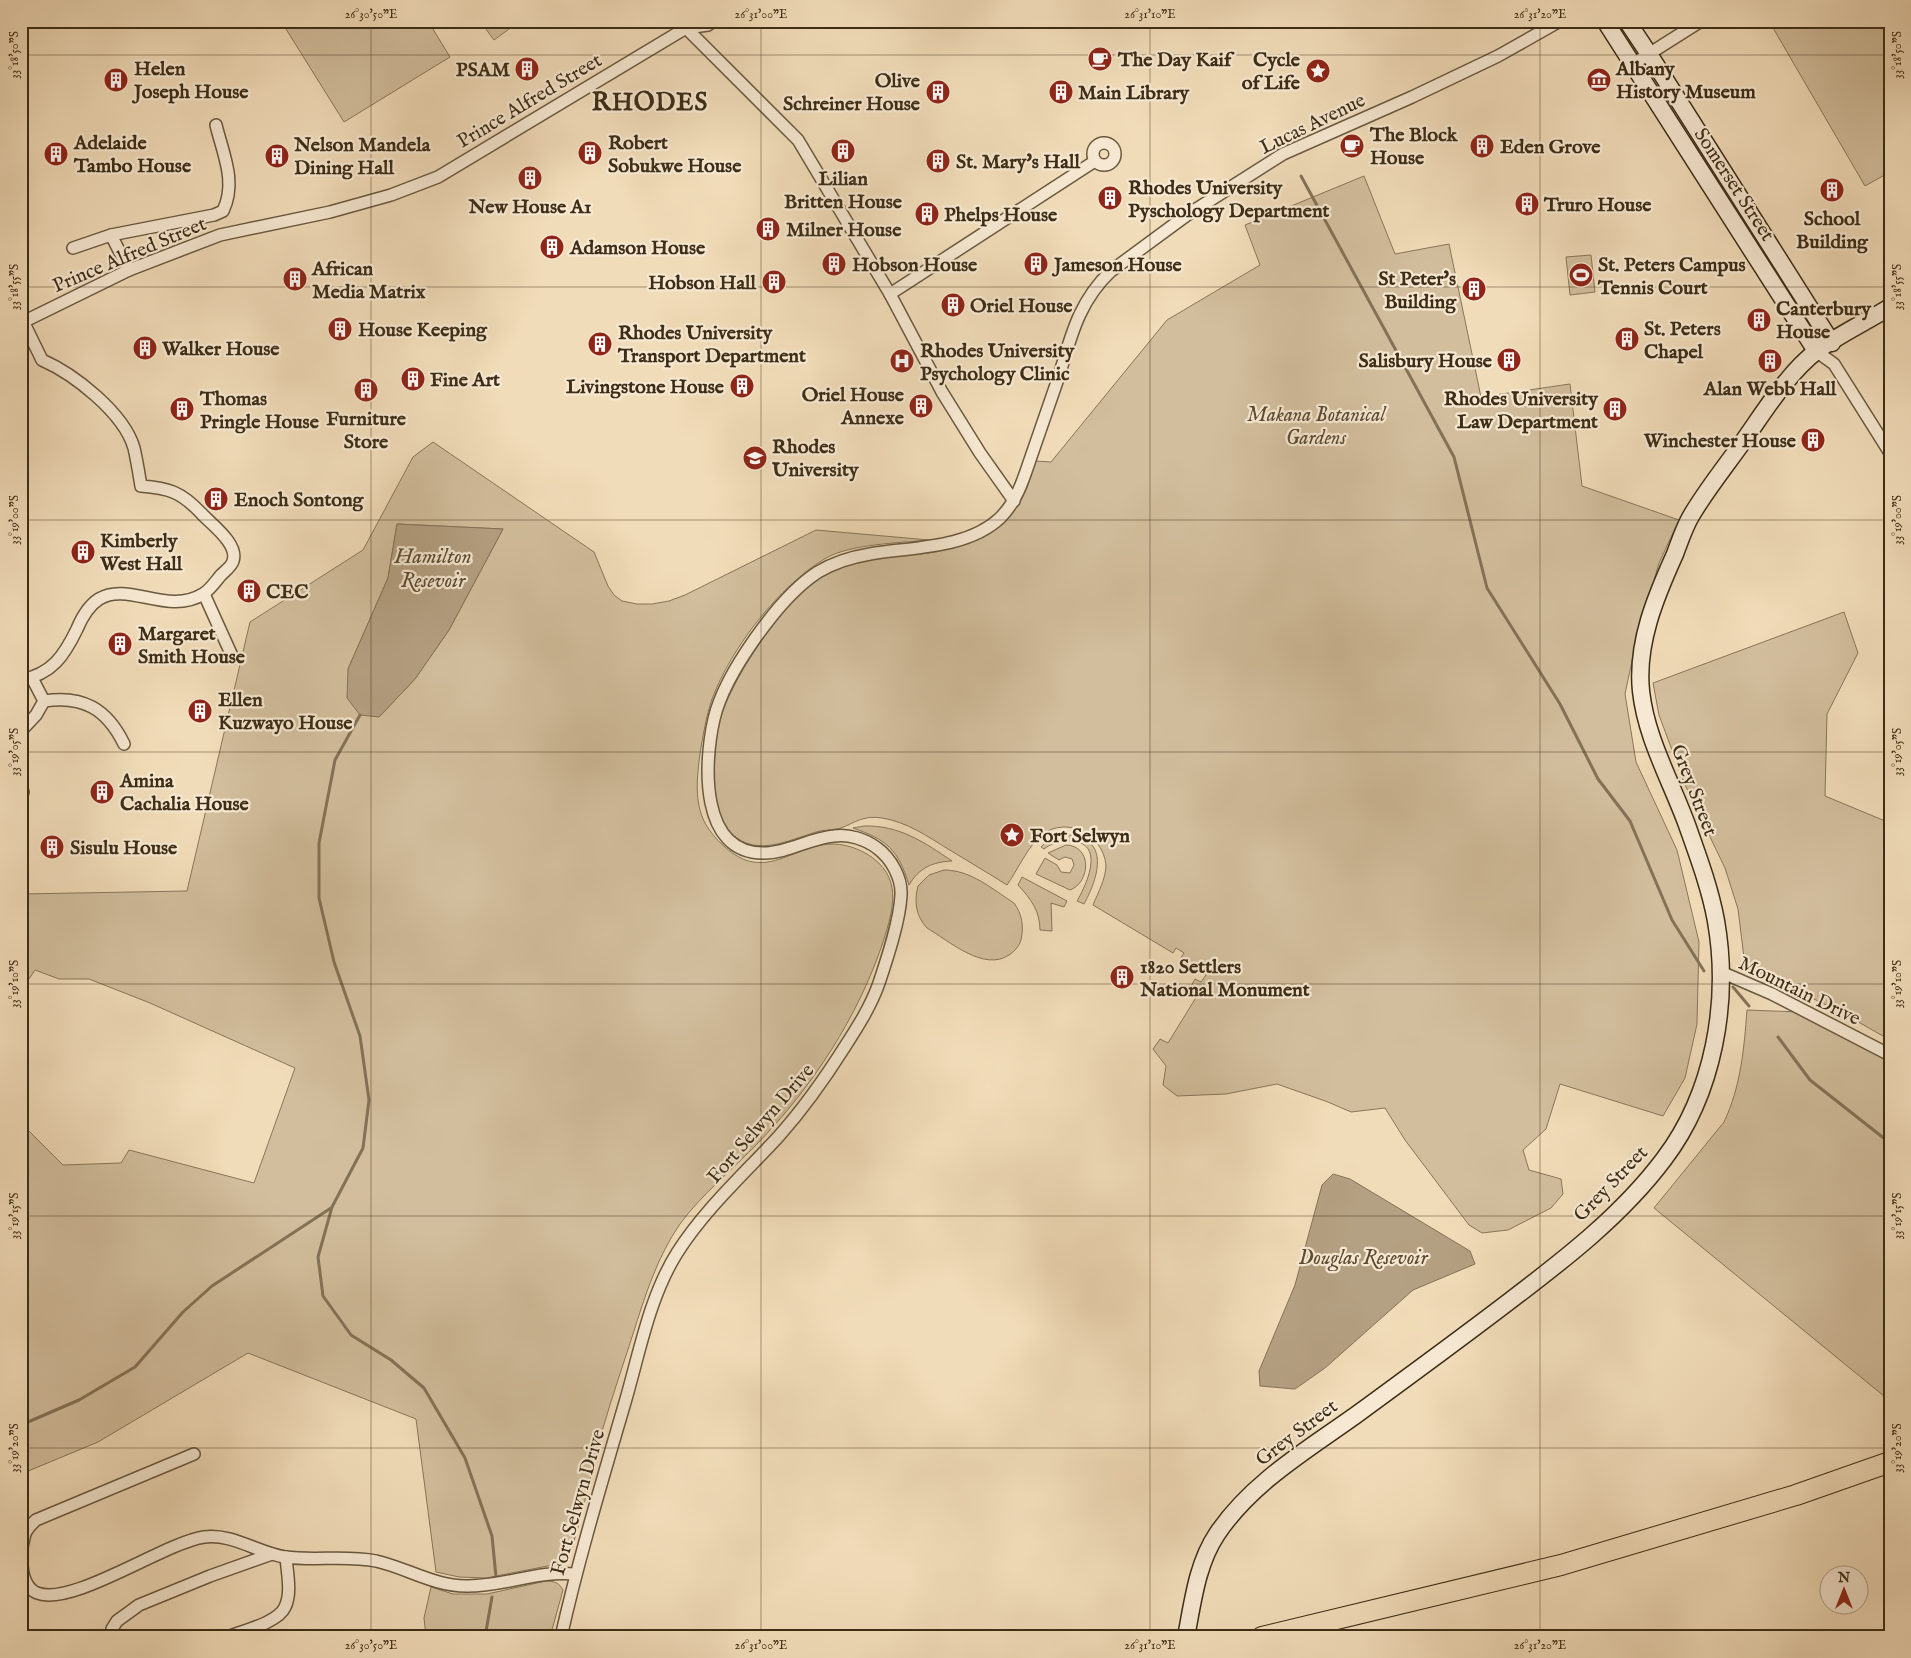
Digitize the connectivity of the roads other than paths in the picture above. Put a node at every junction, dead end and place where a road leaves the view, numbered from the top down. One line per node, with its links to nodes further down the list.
1 (714, 21): 6 (street, Prince Alfred Street)
2 (1560, 21): 25 (street, Lucas Avenue)
3 (1605, 21): 8 (main road, Somerset Street)
4 (1627, 21): 7 (main road, Somerset Street)
5 (1701, 21): 7 (street)
6 (686, 24): 16 (street, Prince Alfred Street); 18 (street)
7 (1649, 54): 8 (street); 11 (main road, Somerset Street)
8 (1633, 64): 12 (main road, Somerset Street)
9 (216, 125): 13 (street)
10 (1095, 161): 18 (street)
11 (1724, 172): 12 (main road); 15 (main road, Somerset Street)
12 (1707, 180): 17 (main road, Somerset Street)
13 (111, 235): 14 (street); 16 (street)
14 (73, 248)
15 (1784, 266): 17 (main road); 21 (main road, Somerset Street)
16 (129, 270): 20 (street, Prince Alfred Street)
17 (1768, 275): 22 (main road, Somerset Street)
18 (890, 294): 25 (street)
19 (1890, 308): 21 (main road)
20 (22, 322): 27 (street)
21 (1832, 343): 22 (main road); 23 (street, Somerset Street)
22 (1816, 351): 23 (street, Somerset Street); 33 (main road, Grey Street)
23 (1834, 364): 24 (street, Somerset Street)
24 (1890, 453)
25 (1014, 501): 26 (street, Lucas Avenue)
26 (930, 547): 39 (street, Fort Selwyn Drive)
27 (204, 594): 28 (street); 29 (street)
28 (232, 658)
29 (27, 679): 30 (street)
30 (44, 701): 31 (street); 32 (street)
31 (21, 731)
32 (124, 744)
33 (1721, 972): 34 (street, Mountain Drive); 43 (main road, Grey Street)
34 (1890, 1055)
35 (194, 1454): 37 (street)
36 (1890, 1462): 44 (highway)
37 (272, 1554): 38 (street); 40 (street)
38 (286, 1557): 39 (street); 41 (street)
39 (575, 1574): 42 (street, Fort Selwyn Drive)
40 (111, 1637)
41 (227, 1637)
42 (560, 1637)
43 (1186, 1637)
44 (1262, 1637)

